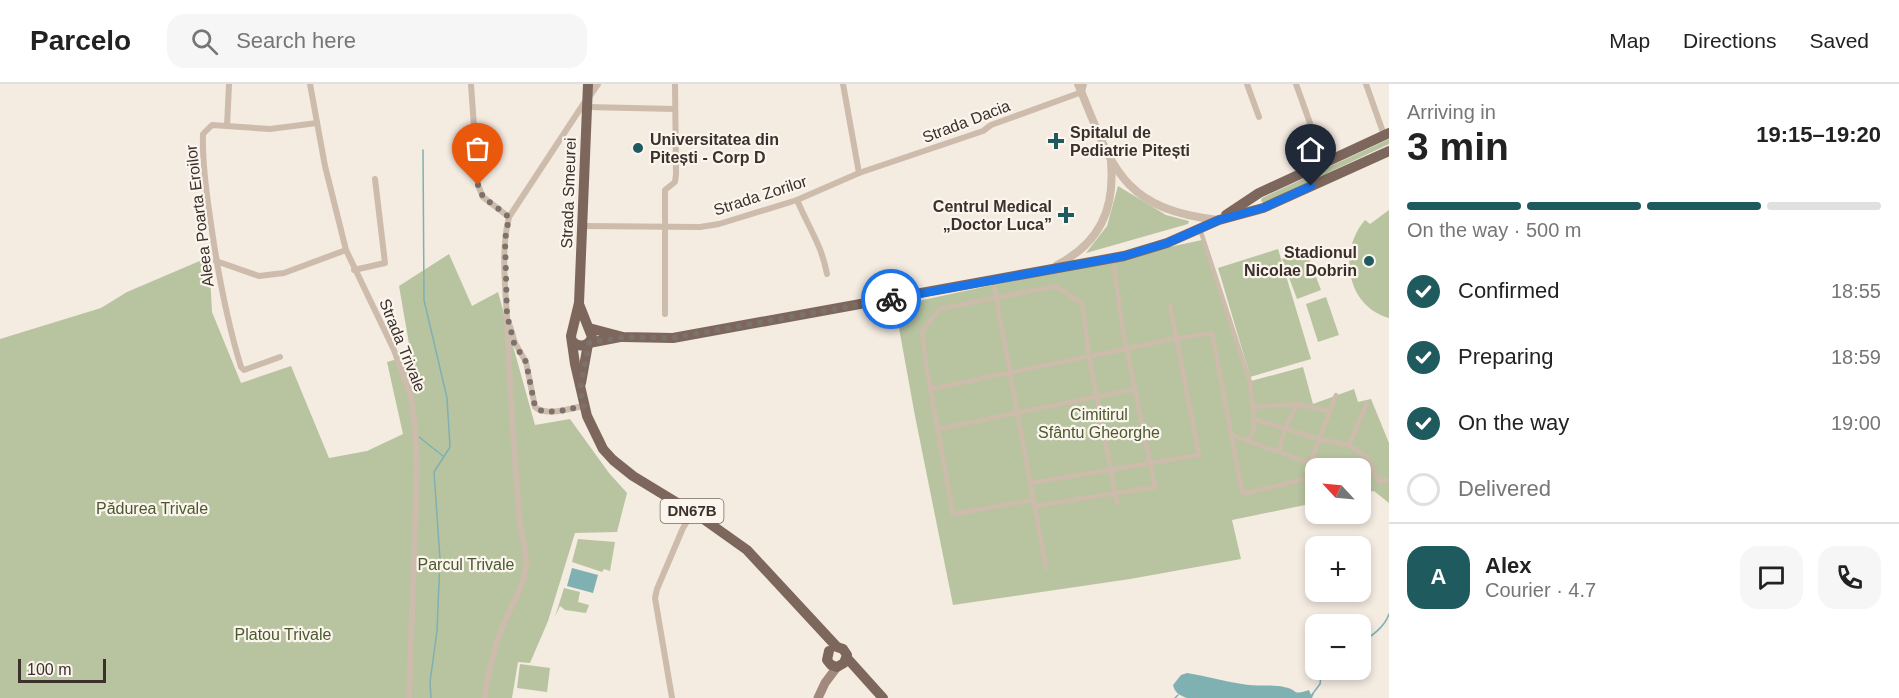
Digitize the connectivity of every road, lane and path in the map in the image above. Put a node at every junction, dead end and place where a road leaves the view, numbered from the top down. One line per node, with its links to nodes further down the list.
1 (229, 84): 17 (street)
2 (310, 84): 16 (street, Strada Trivale)
3 (471, 84): 27 (street)
4 (588, 84): 13 (main road, Strada Smeurei)
5 (597, 84): 13 (street)
6 (675, 84): 14 (street)
7 (843, 84): 22 (street)
8 (1078, 84): 12 (street)
9 (1247, 84): 15 (street)
10 (1296, 84): 19 (street)
11 (1366, 84): 18 (street)
12 (1083, 88): 21 (street); 22 (street, Strada Dacia)
13 (587, 103): 14 (street); 27 (street); 29 (main road, Strada Smeurei)
14 (675, 109): 30 (street)
15 (1259, 117)
16 (317, 123): 17 (street, Aleea Poarta Eroilor); 32 (street, Strada Trivale)
17 (227, 126): 33 (street, Aleea Poarta Eroilor)
18 (1386, 134): 24 (main road)
19 (1315, 137)
20 (1389, 151): 26 (main road)
21 (1111, 160): 28 (street); 35 (street)
22 (859, 173): 25 (street, Strada Zorilor)
23 (375, 179): 36 (street)
24 (1260, 193): 26 (main road); 28 (main road)
25 (796, 200): 30 (street, Strada Zorilor); 37 (street)
26 (1263, 208): 28 (main road)
27 (509, 217): 43 (street)
28 (1219, 220): 31 (main road)
29 (582, 226): 30 (street, Strada Zorilor); 40 (main road, Strada Smeurei)
30 (665, 227): 42 (street)
31 (1200, 228): 35 (main road); 62 (street)
32 (346, 250): 33 (street); 36 (street, Strada Trivale)
33 (216, 261): 52 (street, Aleea Poarta Eroilor)
34 (1114, 267): 50 (street)
35 (1050, 269): 38 (main road)
36 (354, 270): 89 (street, Strada Trivale)
37 (827, 274)
38 (993, 280): 39 (street); 46 (main road)
39 (996, 298): 51 (street); 53 (street); 54 (street)
40 (579, 303): 44 (main road, Strada Smeurei); 45 (main road, Strada Smeurei)
41 (1170, 306): 47 (street)
42 (665, 314)
43 (507, 315): 61 (street); 90 (street)
44 (588, 328): 45 (main road); 46 (main road); 49 (main road)
45 (573, 329): 48 (main road)
46 (623, 337): 49 (main road)
47 (1176, 338): 50 (street); 68 (street); 76 (street)
48 (573, 342): 49 (main road); 56 (main road)
49 (588, 343): 56 (main road)
50 (1127, 348): 51 (street); 55 (street)
51 (1089, 356): 53 (street); 58 (street)
52 (280, 357)
53 (1009, 373): 54 (street); 64 (street)
54 (931, 389): 67 (street)
55 (1135, 389): 58 (street); 76 (street)
56 (580, 390): 61 (main road, DN67B)
57 (1336, 395): 63 (street)
58 (1096, 397): 64 (street); 78 (street)
59 (1367, 403): 71 (street)
60 (1297, 404): 62 (street); 63 (street); 66 (street)
61 (584, 406): 85 (main road, DN67B)
62 (1253, 407): 65 (street)
63 (1329, 411): 69 (street)
64 (1018, 414): 67 (street); 81 (street)
65 (1254, 419): 66 (street); 70 (street)
66 (1285, 428): 69 (street); 72 (street)
67 (938, 429): 83 (street)
68 (1231, 435): 70 (street); 79 (street)
69 (1319, 439): 71 (street); 73 (street)
70 (1248, 441): 72 (street)
71 (1349, 444): 74 (street)
72 (1279, 452): 75 (street)
73 (1312, 458)
74 (1367, 458)
75 (1305, 461)
76 (1150, 463): 78 (street); 82 (street)
77 (1371, 465): 80 (street)
78 (1111, 470): 81 (street); 82 (street)
79 (1305, 479)
80 (1389, 480)
81 (1031, 483): 83 (street)
82 (1115, 493): 83 (street); 84 (street)
83 (1034, 503): 86 (street)
84 (1116, 503)
85 (693, 512): 87 (main road, DN67B); 91 (street)
86 (1046, 568)
87 (833, 649): 88 (main road); 88 (main road)
88 (839, 663): 92 (main road); 93 (main road)
89 (410, 698)
90 (484, 698)
91 (672, 698)
92 (818, 698)
93 (883, 698)

